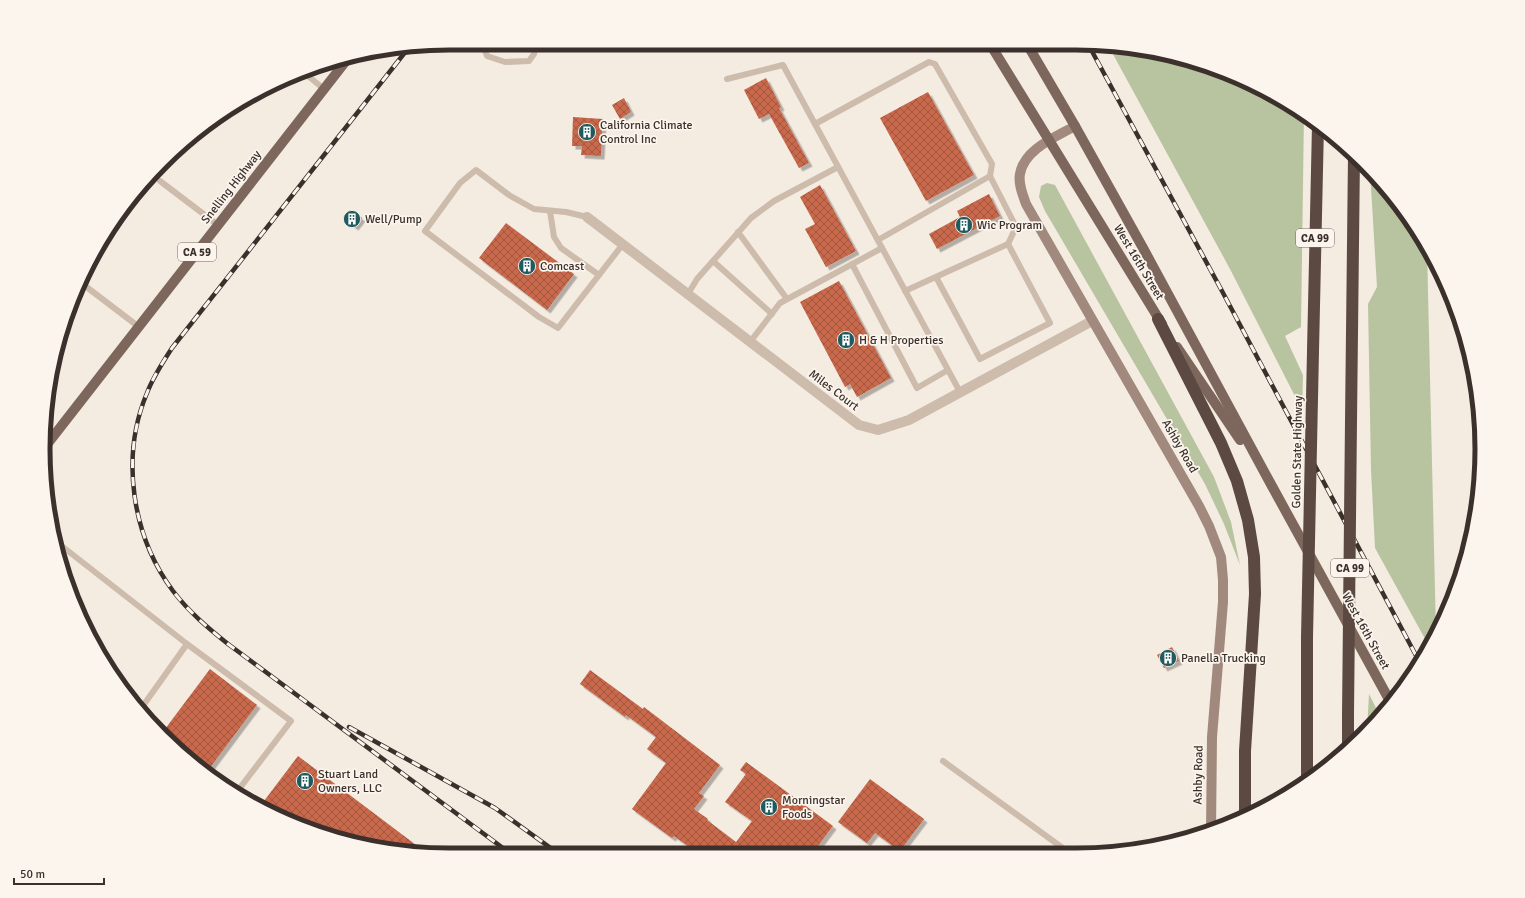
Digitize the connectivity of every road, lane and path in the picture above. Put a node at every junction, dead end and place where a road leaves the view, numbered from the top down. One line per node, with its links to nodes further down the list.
1 (485, 50): 2 (lane)
2 (535, 50)
3 (994, 50): 12 (main road, West 16th Street)
4 (1031, 50): 10 (main road, West 16th Street)
5 (343, 65): 8 (main road, Snelling Highway / CA 59)
6 (307, 76): 8 (lane)
7 (726, 79): 9 (lane)
8 (324, 89): 19 (main road, Snelling Highway / CA 59)
9 (815, 124): 14 (lane); 15 (lane)
10 (1075, 126): 12 (main road, Ashby Road); 41 (main road, West 16th Street)
11 (1318, 131): 48 (highway, Golden State Highway / CA 99, bridge)
12 (1050, 141): 34 (main road, West 16th Street); 35 (main road, Ashby Road)
13 (1354, 163): 46 (highway, CA 99, bridge)
14 (838, 167): 20 (lane); 21 (lane)
15 (990, 176): 21 (lane); 23 (lane)
16 (160, 181): 19 (lane)
17 (550, 211): 18 (lane); 27 (lane); 27 (lane)
18 (587, 217): 22 (street, Miles Court)
19 (218, 225): 36 (main road, Snelling Highway / CA 59)
20 (738, 232): 25 (lane); 32 (lane)
21 (878, 240): 24 (lane)
22 (623, 244): 27 (lane); 31 (street, Miles Court)
23 (1008, 244): 28 (lane); 28 (lane)
24 (882, 248): 26 (lane); 30 (lane)
25 (713, 260): 31 (lane); 33 (lane)
26 (852, 264): 32 (lane); 38 (lane)
27 (599, 275)
28 (936, 277): 30 (lane)
29 (85, 286): 36 (lane)
30 (905, 291): 38 (lane)
31 (688, 294): 37 (street, Miles Court)
32 (787, 299): 33 (lane)
33 (772, 314): 37 (lane)
34 (1158, 319): 41 (main road, West 16th Street); 50 (highway)
35 (1092, 321): 39 (street, Miles Court); 51 (main road, Ashby Road)
36 (139, 326): 40 (main road, Snelling Highway / CA 59)
37 (750, 342): 39 (street, Miles Court)
38 (948, 370): 39 (lane)
39 (960, 392)
40 (50, 440)
41 (1272, 488): 44 (main road, West 16th Street)
42 (63, 547): 43 (lane)
43 (187, 644): 45 (lane); 49 (lane)
44 (1388, 698)
45 (143, 705)
46 (1348, 740)
47 (943, 761): 52 (lane)
48 (1307, 775)
49 (239, 789)
50 (1245, 810)
51 (1211, 824)
52 (1063, 848)

